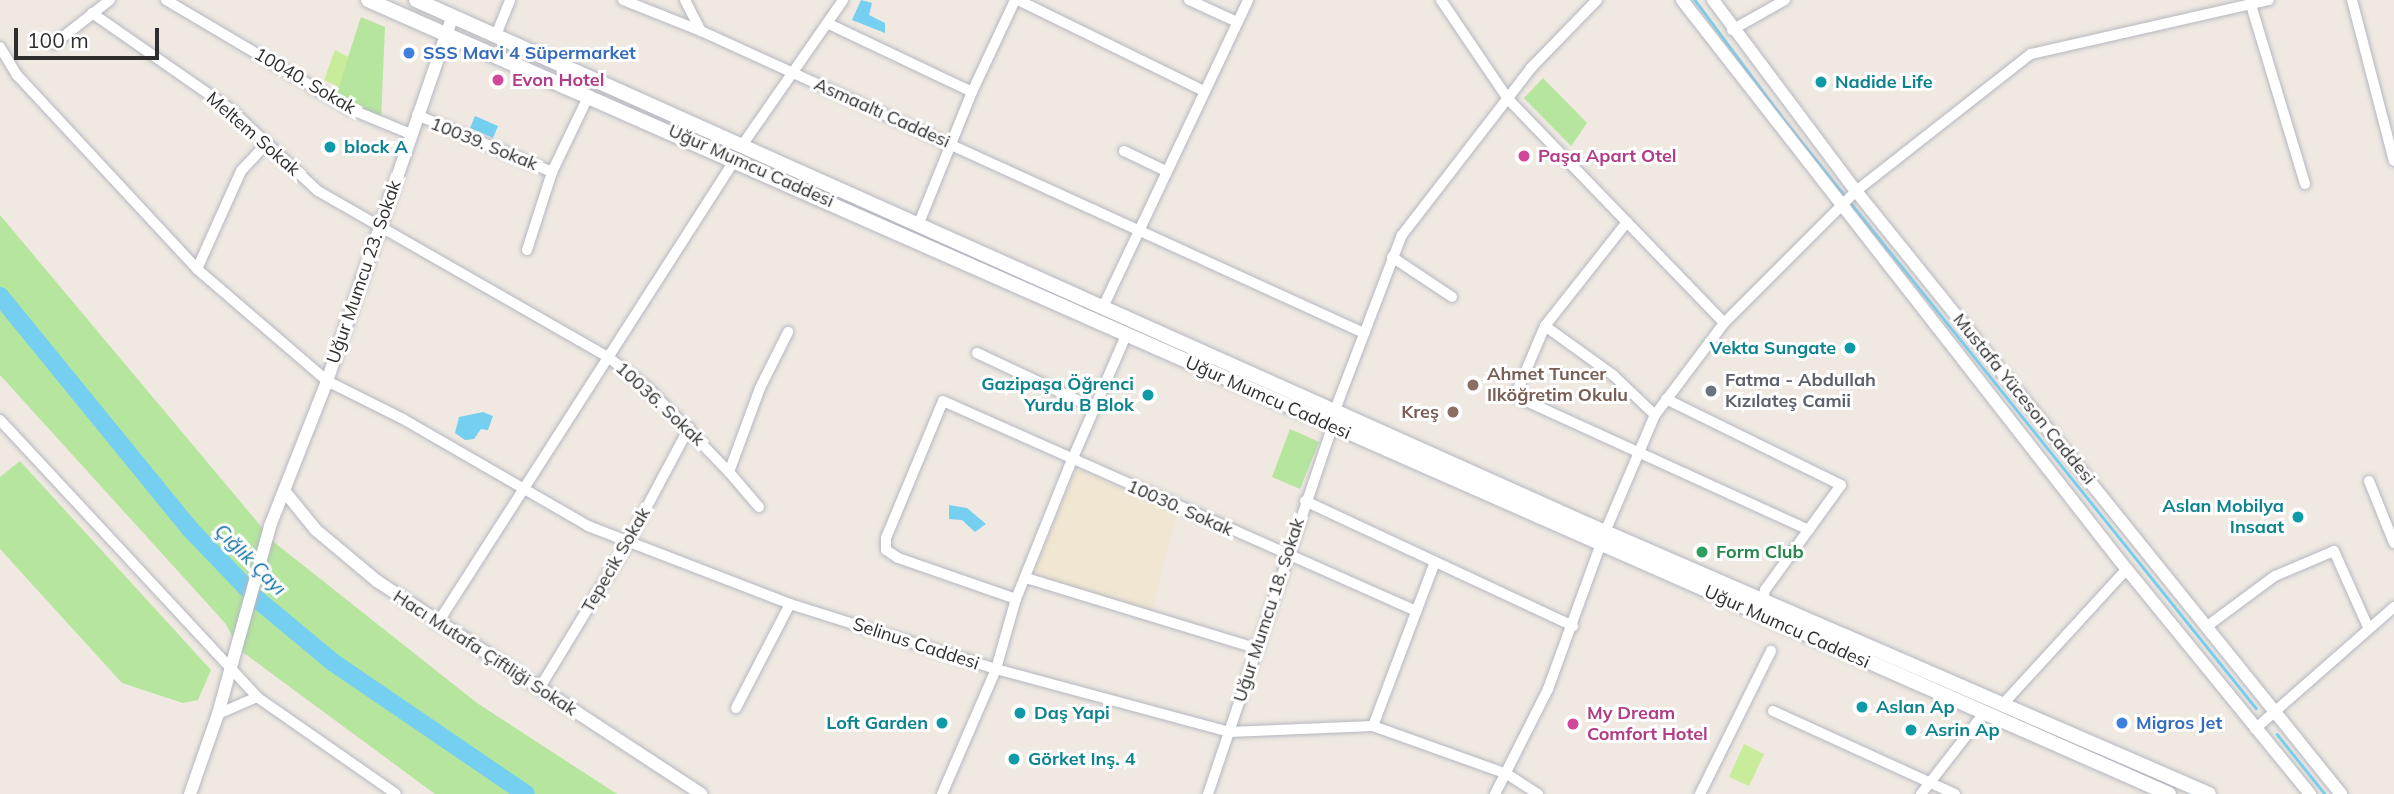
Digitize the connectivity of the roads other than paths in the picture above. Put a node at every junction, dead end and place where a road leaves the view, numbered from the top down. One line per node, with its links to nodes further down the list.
1 (110, 0): 20 (street)
2 (166, 0): 36 (street, 10040. Sokak)
3 (368, 0): 26 (main road, Uğur Mumcu Caddesi)
4 (416, 0): 21 (main road, Uğur Mumcu Caddesi)
5 (510, 0): 27 (street)
6 (623, 0): 25 (street, Asmaaltı Caddesi)
7 (685, 0): 25 (street)
8 (843, 0): 23 (street)
9 (1016, 0): 31 (street); 32 (street)
10 (1189, 0): 22 (street)
11 (1248, 0): 22 (street)
12 (1441, 0): 34 (street)
13 (1597, 0): 34 (street)
14 (1682, 0): 46 (street, Mustafa Yüceson Caddesi)
15 (1713, 0): 24 (street, Mustafa Yüceson Caddesi)
16 (1785, 0): 24 (street)
17 (2269, 0): 19 (street)
18 (2352, 0): 42 (street)
19 (2251, 5): 45 (street); 46 (street)
20 (92, 13): 28 (street); 39 (street, Meltem Sokak)
21 (453, 16): 26 (street, Uğur Mumcu 23. Sokak); 27 (main road, Uğur Mumcu Caddesi)
22 (1237, 22): 31 (street)
23 (829, 24): 30 (street); 32 (street)
24 (1732, 30): 46 (street, Mustafa Yüceson Caddesi)
25 (701, 31): 30 (street, Asmaaltı Caddesi)
26 (445, 32): 33 (main road, Uğur Mumcu Caddesi); 35 (street, Uğur Mumcu 23. Sokak)
27 (496, 35): 37 (main road, Uğur Mumcu Caddesi)
28 (54, 44)
29 (0, 47): 53 (street, Selinus Caddesi)
30 (790, 71): 37 (street); 38 (street, Asmaaltı Caddesi)
31 (1204, 91): 43 (street)
32 (971, 92): 38 (street)
33 (589, 95): 41 (main road, Uğur Mumcu Caddesi); 44 (street)
34 (1508, 99): 47 (street); 52 (street)
35 (417, 116): 36 (street, Uğur Mumcu 23. Sokak); 44 (street, 10039. Sokak)
36 (411, 134): 49 (street, Uğur Mumcu 23. Sokak)
37 (743, 144): 41 (main road); 48 (main road, Uğur Mumcu Caddesi)
38 (951, 144): 48 (street); 50 (street, Asmaaltı Caddesi)
39 (265, 145): 49 (street, Meltem Sokak); 53 (street)
40 (1124, 151): 43 (street)
41 (736, 158): 59 (main road, Uğur Mumcu Caddesi); 62 (street)
42 (2394, 161)
43 (1166, 171): 50 (street)
44 (552, 172): 51 (street)
45 (2305, 184)
46 (1849, 198): 56 (street); 85 (street, Mustafa Yüceson Caddesi); 94 (street, Mustafa Yüceson Caddesi)
47 (1627, 222): 56 (street); 57 (street)
48 (919, 223): 55 (main road, Uğur Mumcu Caddesi)
49 (381, 226): 62 (street, 10036. Sokak); 63 (street, Uğur Mumcu 23. Sokak)
50 (1138, 230): 55 (street); 60 (street, Asmaaltı Caddesi)
51 (527, 250)
52 (1392, 257): 54 (street); 60 (street)
53 (197, 269): 63 (street, Selinus Caddesi)
54 (1452, 297)
55 (1104, 305): 66 (main road, Uğur Mumcu Caddesi)
56 (1724, 323): 64 (street)
57 (1545, 326): 67 (street); 71 (street)
58 (788, 332): 73 (street)
59 (1127, 333): 65 (street); 69 (main road, Uğur Mumcu Caddesi)
60 (1364, 333): 66 (street)
61 (977, 354): 65 (street)
62 (608, 357): 70 (street, 10036. Sokak); 75 (street)
63 (327, 381): 75 (street, Selinus Caddesi); 76 (street, Uğur Mumcu 23. Sokak)
64 (1666, 399): 67 (street); 79 (street)
65 (1094, 408): 72 (street)
66 (1335, 410): 80 (main road, Uğur Mumcu Caddesi)
67 (1655, 415): 71 (street)
68 (0, 420): 98 (street)
69 (1332, 427): 77 (street, Uğur Mumcu 18. Sokak); 80 (main road, Uğur Mumcu Caddesi)
70 (689, 428): 73 (street, 10036. Sokak); 82 (street, Tepecik Sokak)
71 (1639, 451): 79 (street); 80 (street)
72 (1072, 461): 83 (street, 10030. Sokak); 86 (street); 87 (street, 10030. Sokak)
73 (729, 472): 78 (street, 10036. Sokak)
74 (2369, 481): 81 (street)
75 (525, 487): 82 (street, Selinus Caddesi); 92 (street)
76 (285, 492): 92 (street, Hacı Mutafa Çiftliği Sokak); 98 (street, Uğur Mumcu 23. Sokak)
77 (1305, 502): 83 (street, Uğur Mumcu 18. Sokak); 84 (street)
78 (759, 507)
79 (1809, 530): 88 (street)
80 (1603, 538): 88 (main road, Uğur Mumcu Caddesi); 93 (street); 105 (main road, Uğur Mumcu Caddesi)
81 (2394, 542)
82 (627, 544): 89 (street, Selinus Caddesi); 100 (street, Tepecik Sokak)
83 (1287, 555): 91 (street, 10030. Sokak); 96 (street, Uğur Mumcu 18. Sokak)
84 (1435, 562): 91 (street); 93 (street)
85 (2127, 569): 102 (street); 109 (street, Mustafa Yüceson Caddesi)
86 (1026, 578): 87 (street); 96 (street)
87 (1016, 599): 99 (street)
88 (1763, 600): 102 (main road, Uğur Mumcu Caddesi)
89 (790, 604): 99 (street, Selinus Caddesi); 103 (street)
90 (2394, 607): 95 (street)
91 (1416, 611): 108 (street)
92 (437, 624): 100 (street, Hacı Mutafa Çiftliği Sokak)
93 (1573, 626): 111 (street)
94 (2206, 627): 95 (street); 106 (street, Mustafa Yüceson Caddesi)
95 (2368, 627): 106 (street)
96 (1255, 648): 110 (street, Uğur Mumcu 18. Sokak)
97 (1771, 651): 120 (street)
98 (229, 666): 101 (street); 107 (street, Uğur Mumcu 23. Sokak)
99 (996, 669): 110 (street, Selinus Caddesi); 116 (street)
100 (539, 689): 115 (street, Hacı Mutafa Çiftliği Sokak)
101 (257, 697): 107 (street); 114 (street)
102 (2004, 703): 124 (main road, Uğur Mumcu Caddesi)
103 (736, 708)
104 (1773, 711): 112 (street)
105 (1984, 713): 112 (street); 123 (main road, Uğur Mumcu Caddesi)
106 (2276, 713): 109 (street); 126 (street, Mustafa Yüceson Caddesi)
107 (218, 714): 113 (street, Uğur Mumcu 23. Sokak)
108 (1373, 726): 110 (street, Selinus Caddesi); 111 (street, Selinus Caddesi)
109 (2255, 729): 125 (street, Mustafa Yüceson Caddesi)
110 (1229, 732): 117 (street, Uğur Mumcu 18. Sokak)
111 (1507, 774): 118 (street); 119 (street, Selinus Caddesi)
112 (1929, 783): 121 (street); 122 (street)
113 (190, 794)
114 (396, 794)
115 (702, 794)
116 (942, 794)
117 (1208, 794)
118 (1496, 794)
119 (1538, 794)
120 (1700, 794)
121 (1921, 794)
122 (1955, 794)
123 (2169, 794)
124 (2209, 794)
125 (2310, 794)
126 (2341, 794)

